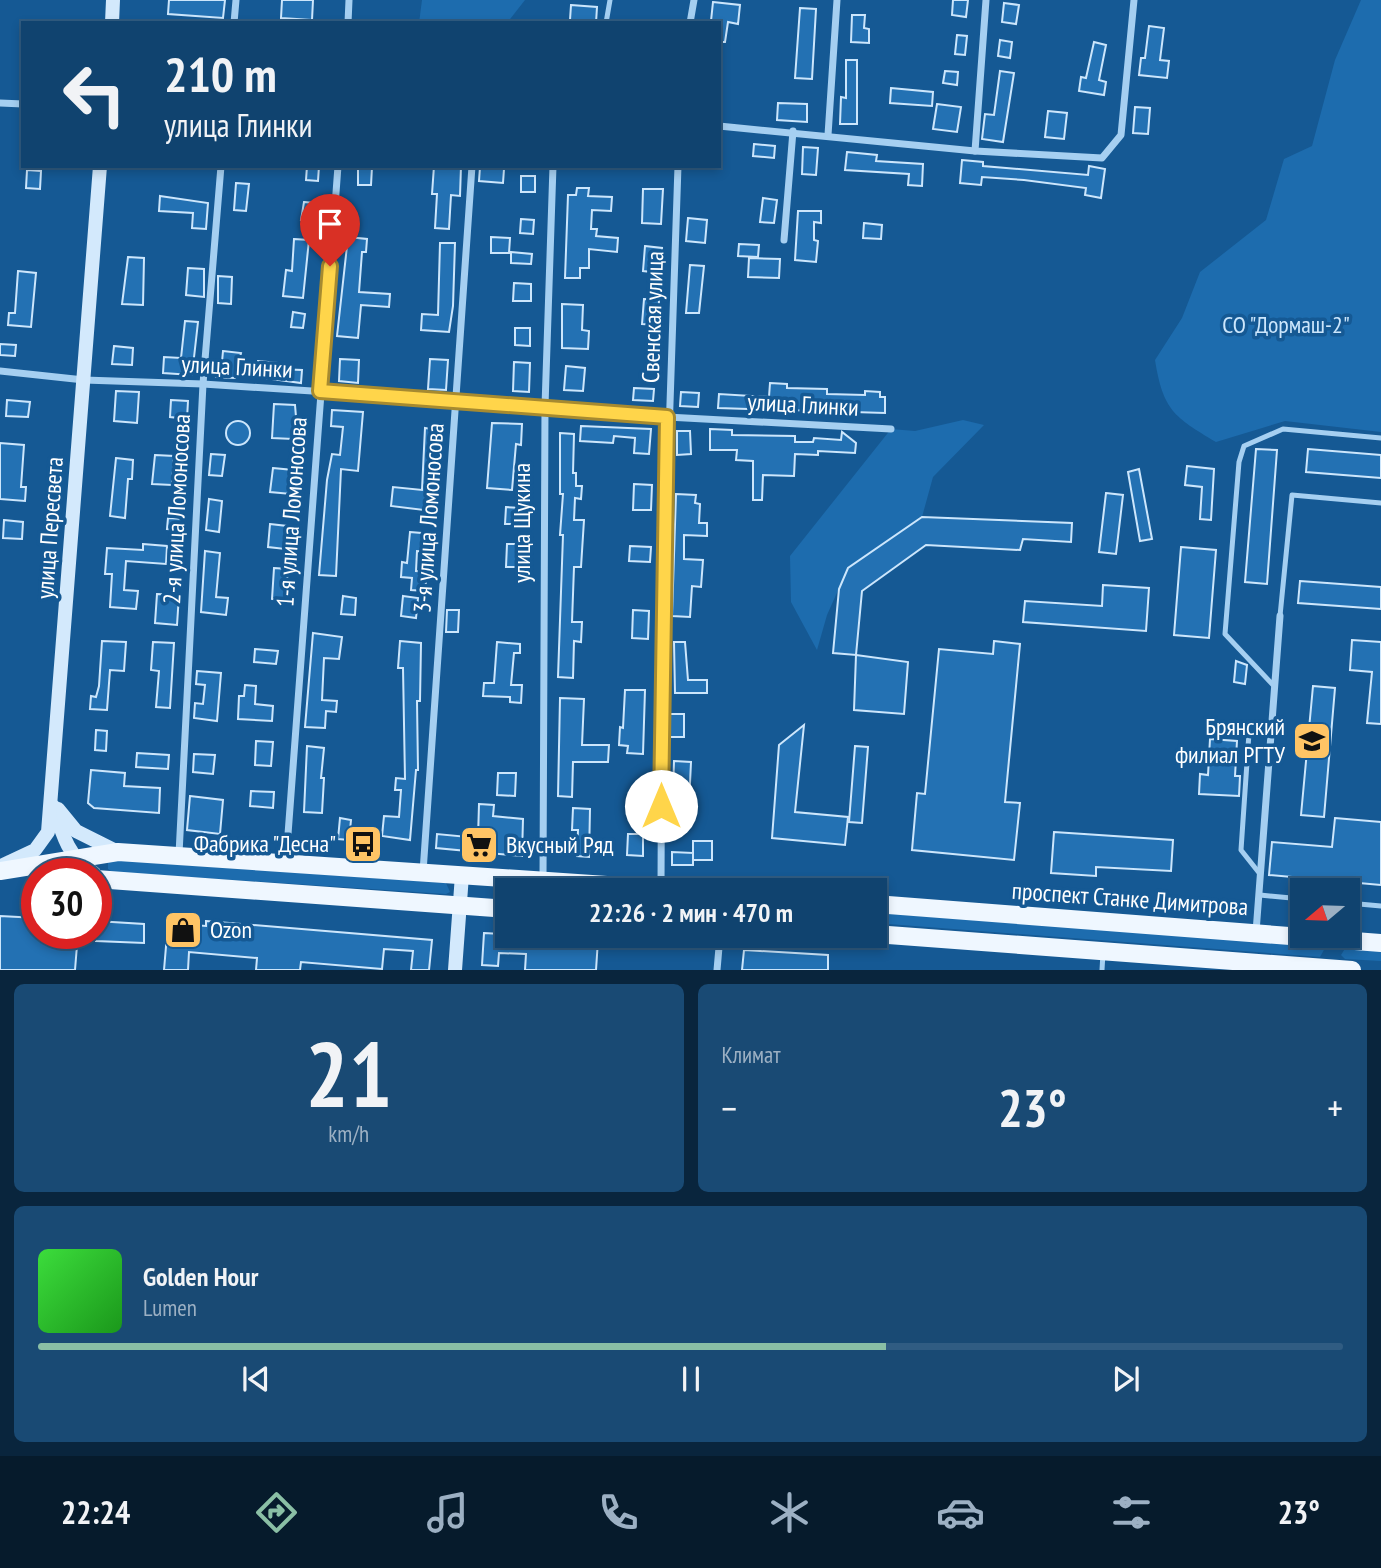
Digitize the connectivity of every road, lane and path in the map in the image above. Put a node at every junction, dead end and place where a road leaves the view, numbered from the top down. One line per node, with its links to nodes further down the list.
1 (113, 0): 9 (main road)
2 (236, 0): 10 (street)
3 (349, 0): 11 (street)
4 (610, 0): 12 (lane)
5 (694, 0): 13 (street)
6 (837, 0): 18 (street)
7 (986, 0): 19 (street)
8 (1135, 0): 19 (street)
9 (111, 21)
10 (234, 21)
11 (348, 21)
12 (606, 21)
13 (690, 21)
14 (0, 103): 15 (street)
15 (21, 104)
16 (721, 126): 17 (street)
17 (793, 131): 18 (street); 26 (street)
18 (828, 135): 19 (street)
19 (975, 151)
20 (100, 168): 28 (main road, улица Пересвета)
21 (221, 168): 29 (street, 2-я улица Ломоносова)
22 (338, 168): 30 (street, 1-я улица Ломоносова)
23 (472, 168): 31 (street, 3-я улица Ломоносова)
24 (553, 168): 32 (street, улица Щукина)
25 (678, 168): 33 (street, Свенская улица)
26 (784, 240)
27 (0, 371): 28 (street, улица Глинки)
28 (84, 380): 29 (street, улица Глинки); 40 (main road, улица Пересвета)
29 (203, 384): 30 (street, улица Глинки); 42 (street, 2-я улица Ломоносова)
30 (320, 391): 31 (street, улица Глинки); 44 (street, 1-я улица Ломоносова)
31 (457, 400): 32 (street, улица Глинки); 47 (street, 3-я улица Ломоносова)
32 (545, 406): 33 (street, улица Глинки); 52 (street, улица Щукина)
33 (667, 417): 34 (street, улица Глинки); 53 (street, Свенская улица)
34 (891, 429)
35 (1381, 438): 38 (lane)
36 (1381, 503): 37 (lane)
37 (1280, 616): 38 (street)
38 (1275, 687): 39 (street)
39 (1271, 733): 49 (street); 49 (lane)
40 (52, 799): 41 (main road); 43 (main road); 46 (main road, улица Пересвета)
41 (118, 852): 42 (main road); 43 (main road)
42 (179, 854): 44 (main road)
43 (76, 858)
44 (286, 861): 47 (main road)
45 (21, 867): 46 (main road)
46 (0, 871): 48 (main road)
47 (423, 872): 50 (main road)
48 (21, 874)
49 (1260, 874): 55 (street)
50 (462, 875): 51 (main road); 59 (main road)
51 (502, 878)
52 (543, 878)
53 (661, 878)
54 (112, 879): 59 (main road)
55 (1259, 895): 56 (lane); 62 (street)
56 (1290, 898)
57 (1360, 904): 60 (lane)
58 (887, 905): 62 (main road, проспект Станке Димитрова)
59 (459, 906): 61 (main road); 71 (main road)
60 (1381, 906)
61 (495, 908)
62 (1256, 933): 64 (main road, проспект Станке Димитрова)
63 (887, 935): 69 (main road)
64 (1290, 936)
65 (1360, 942): 66 (main road, проспект Станке Димитрова)
66 (1381, 943)
67 (719, 948): 72 (street)
68 (1340, 948): 70 (main road)
69 (1103, 950): 70 (main road); 73 (lane)
70 (1345, 969)
71 (454, 970)
72 (717, 970)
73 (1102, 970)

